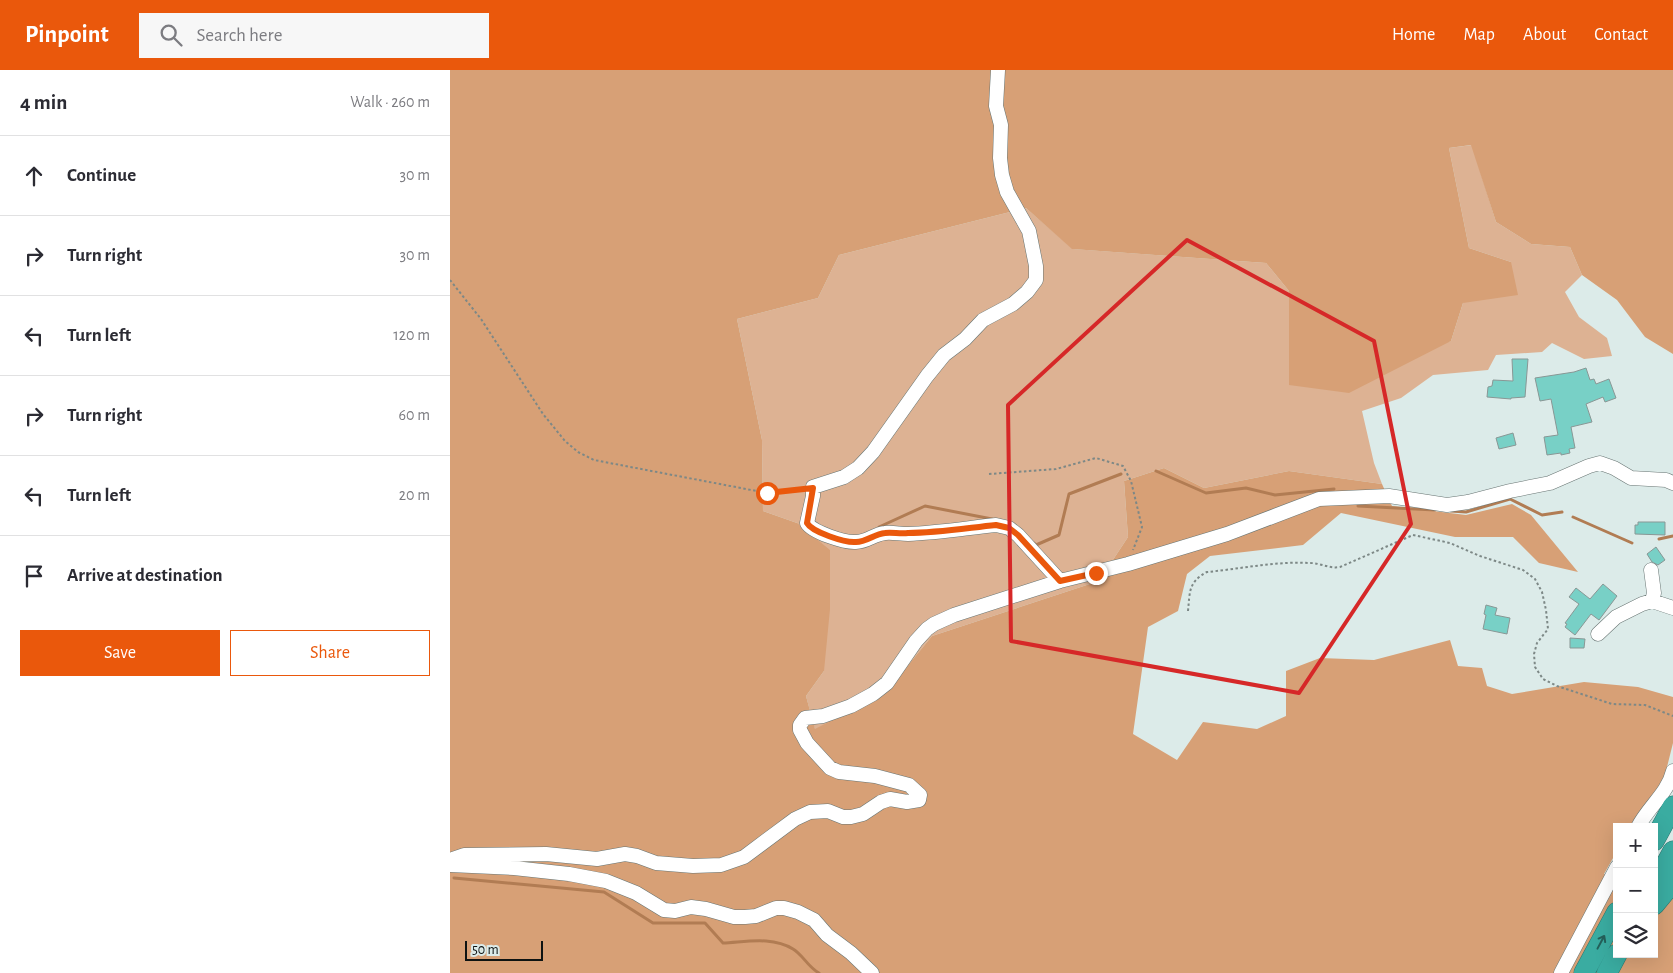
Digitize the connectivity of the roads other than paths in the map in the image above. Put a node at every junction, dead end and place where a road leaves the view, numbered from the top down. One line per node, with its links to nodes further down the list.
1 (998, 70): 4 (street)
2 (1673, 483): 4 (street)
3 (1652, 570): 5 (street)
4 (1060, 581): 13 (street)
5 (1652, 601): 6 (street); 7 (street)
6 (1673, 608)
7 (1598, 634)
8 (1673, 771): 10 (street)
9 (1673, 806): 11 (highway)
10 (1640, 823)
11 (1658, 834)
12 (1673, 850): 16 (highway)
13 (450, 860)
14 (450, 864): 20 (street)
15 (1616, 868): 21 (street)
16 (1658, 878)
17 (1673, 882): 18 (highway)
18 (1658, 901)
19 (1616, 913): 22 (highway, one-way to 19)
20 (872, 973)
21 (1561, 973)
22 (1584, 973)

